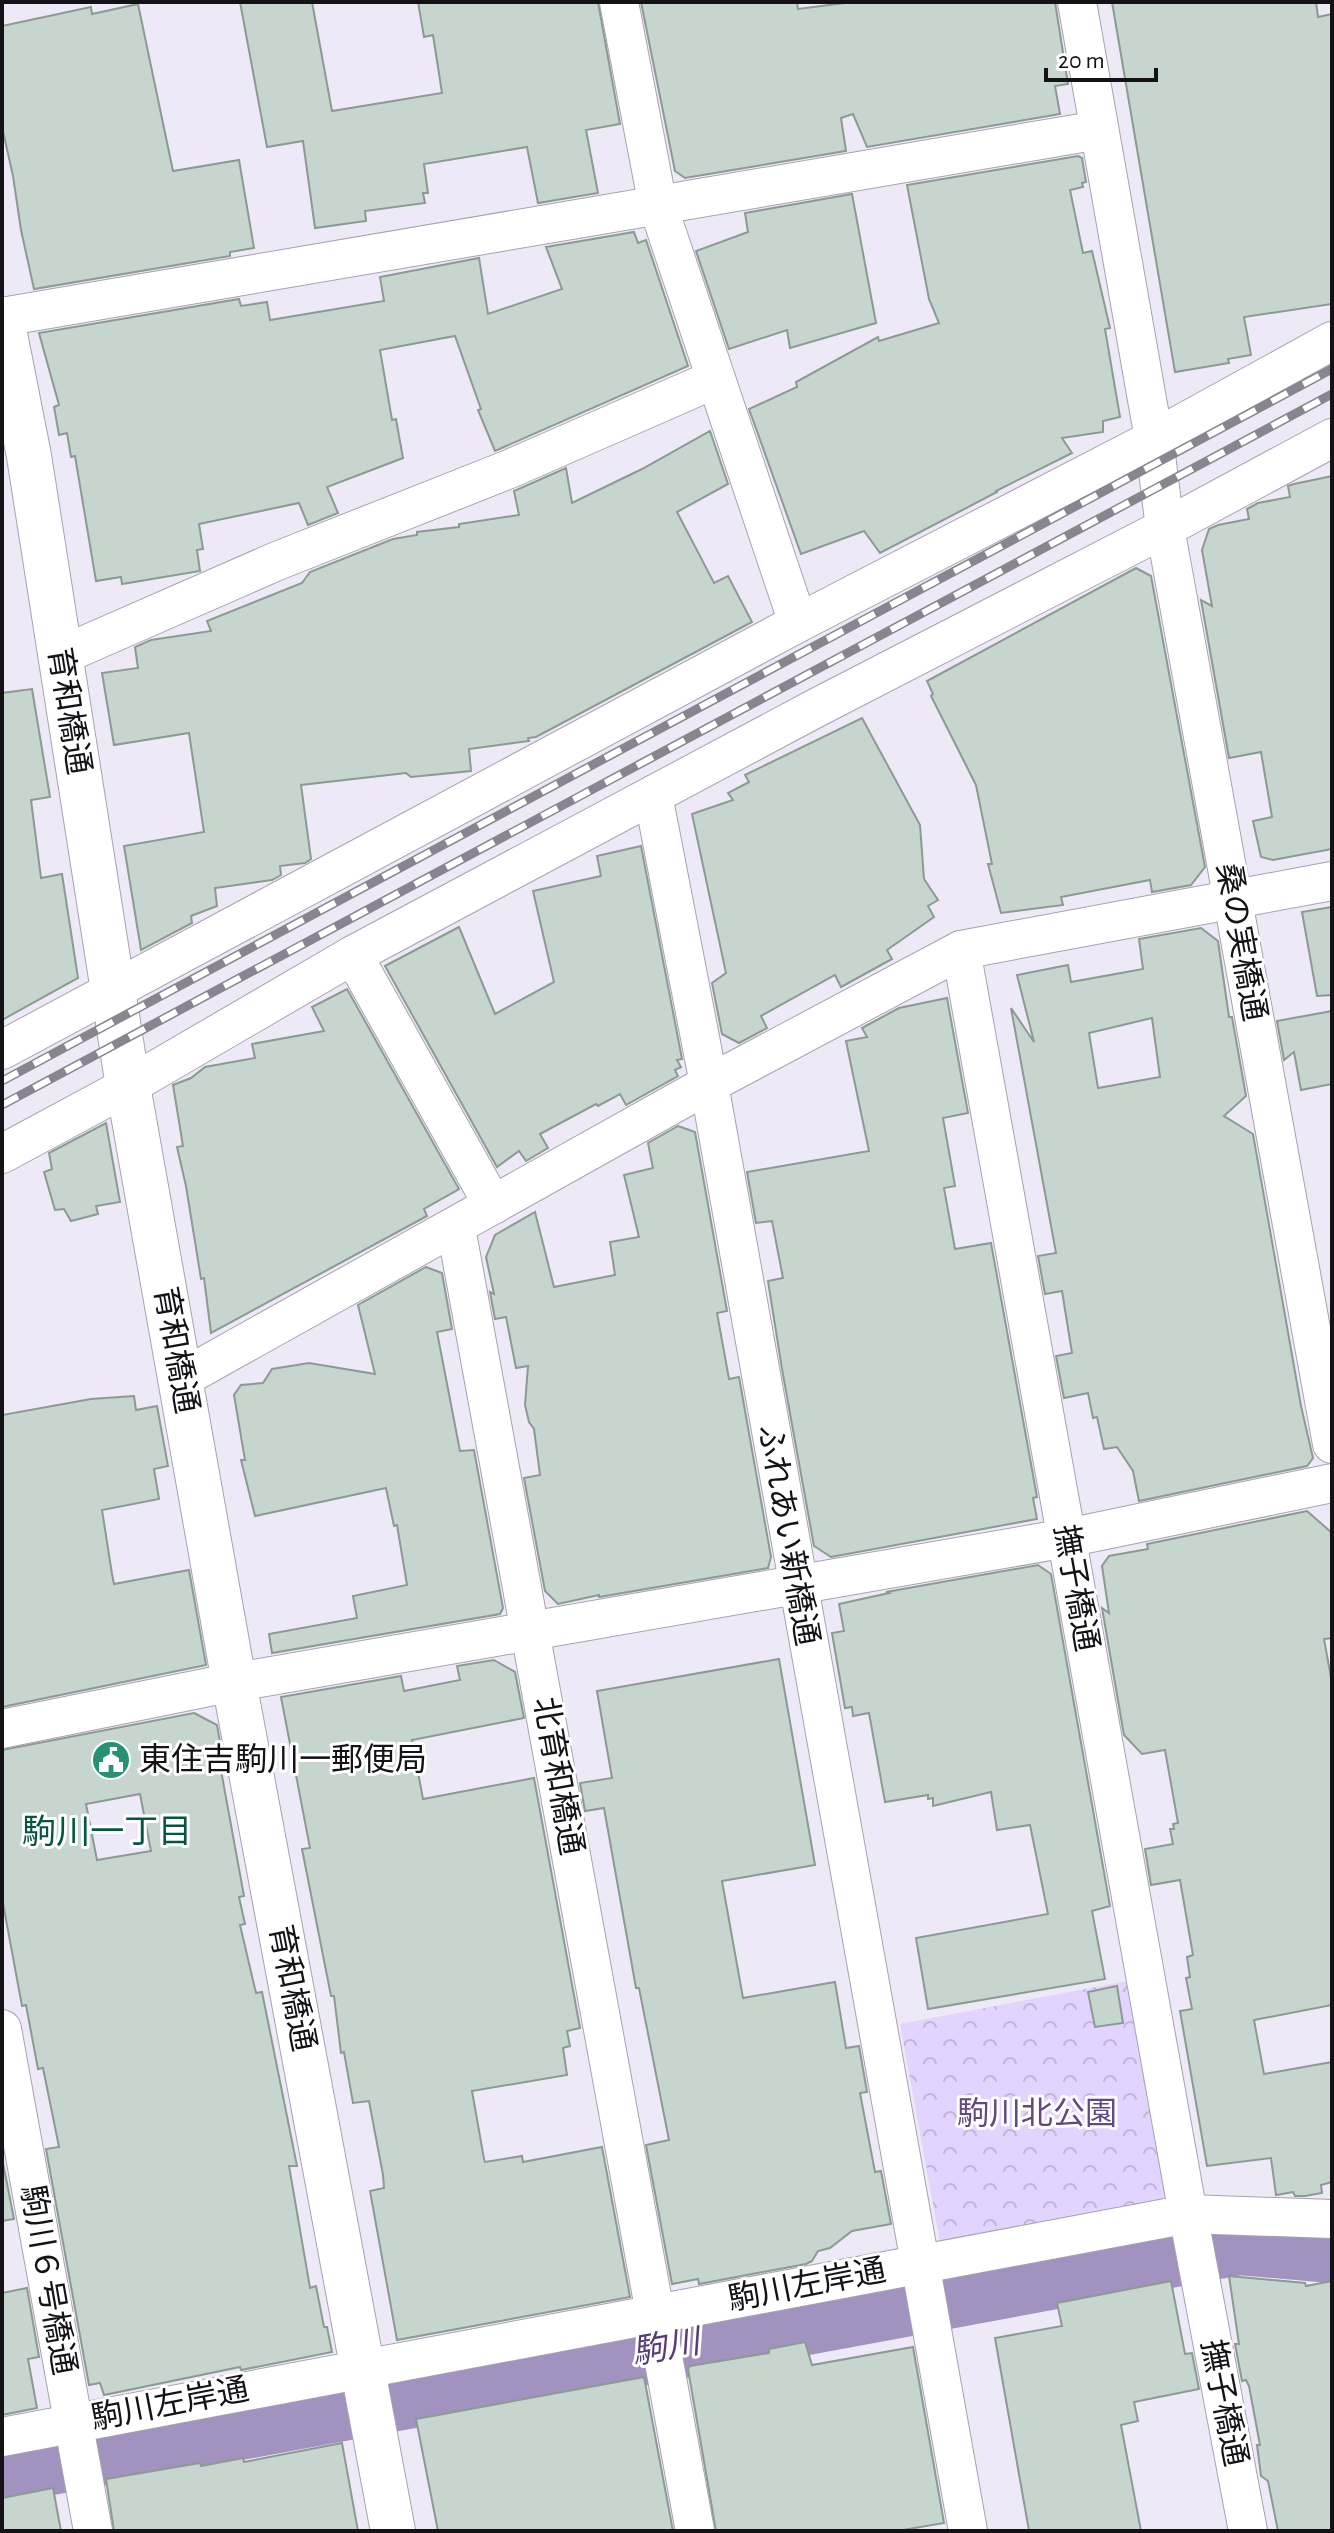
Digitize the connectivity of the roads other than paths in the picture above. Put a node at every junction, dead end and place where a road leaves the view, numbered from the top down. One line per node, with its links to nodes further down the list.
1 (619, 2): 4 (street)
2 (1077, 2): 3 (street, 桑の実橋通)
3 (1099, 130): 4 (street); 9 (street, 桑の実橋通)
4 (658, 206): 5 (street); 7 (street)
5 (2, 318): 10 (street, 育和橋通)
6 (1332, 341): 9 (street)
7 (715, 379): 12 (street); 13 (street)
8 (1332, 438): 11 (street)
9 (1154, 439): 11 (street, 桑の実橋通); 12 (street)
10 (16, 458): 13 (street, 育和橋通)
11 (1165, 528): 14 (street); 16 (street, 桑の実橋通)
12 (798, 623): 19 (street)
13 (60, 656): 19 (street, 育和橋通)
14 (653, 795): 18 (street); 21 (street, ふれあい新橋通)
15 (1332, 881): 16 (street)
16 (1233, 899): 17 (street); 27 (street, 桑の実橋通)
17 (961, 950): 21 (street); 29 (street, 撫子橋通)
18 (353, 955): 22 (street); 24 (street)
19 (113, 990): 20 (street); 22 (street, 育和橋通)
20 (2, 1050)
21 (709, 1084): 24 (street); 30 (street, ふれあい新橋通)
22 (128, 1086): 23 (street); 26 (street, 育和橋通)
23 (2, 1154)
24 (493, 1205): 25 (street)
25 (456, 1228): 26 (street); 31 (street, 北育和橋通)
26 (181, 1379): 32 (street, 育和橋通)
27 (1332, 1444)
28 (1332, 1483): 29 (street)
29 (1067, 1538): 30 (street); 36 (street, 撫子橋通)
30 (797, 1585): 31 (street); 37 (street, ふれあい新橋通)
31 (532, 1632): 32 (street); 38 (street, 北育和橋通)
32 (234, 1682): 33 (street); 39 (street, 育和橋通)
33 (2, 1729)
34 (2, 2029): 40 (street, 駒川６号橋通)
35 (1332, 2219): 36 (street, 駒川左岸通)
36 (1189, 2220): 37 (street, 駒川左岸通); 46 (street, 撫子橋通)
37 (921, 2269): 38 (street, 駒川左岸通); 45 (street, ふれあい新橋通)
38 (656, 2320): 39 (street, 駒川左岸通); 44 (street, 北育和橋通)
39 (365, 2373): 40 (street, 駒川左岸通); 43 (street, 育和橋通)
40 (75, 2429): 41 (street, 駒川左岸通); 42 (street, 駒川６号橋通)
41 (2, 2437)
42 (93, 2531)
43 (393, 2531)
44 (695, 2531)
45 (968, 2531)
46 (1248, 2531)

